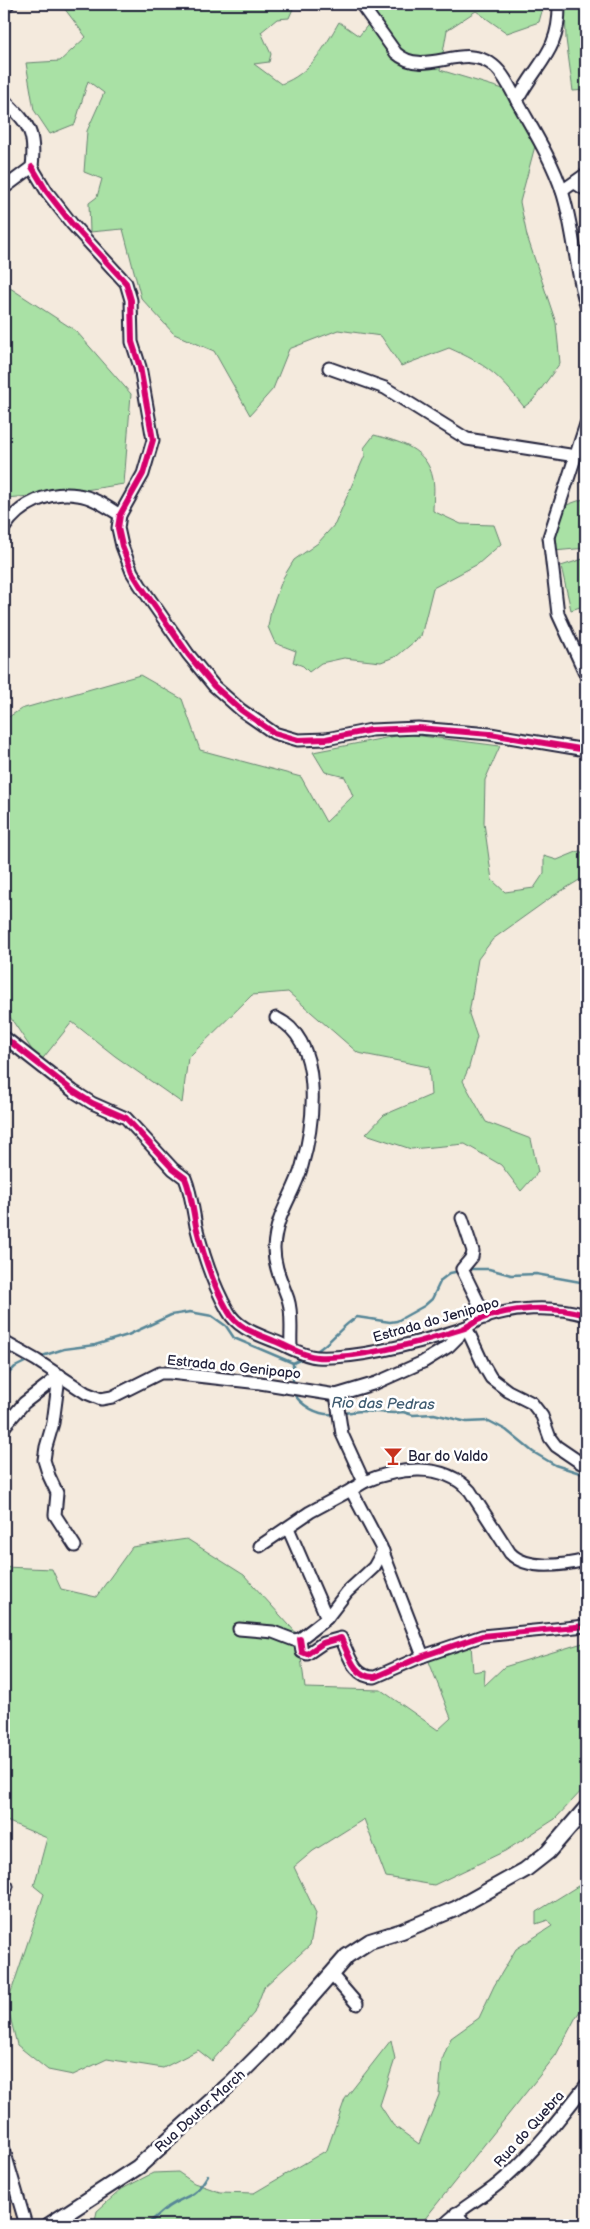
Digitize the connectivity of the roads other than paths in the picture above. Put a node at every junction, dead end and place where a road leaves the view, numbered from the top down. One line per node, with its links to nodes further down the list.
1 (8, 4): 4 (street)
2 (361, 4): 6 (street)
3 (559, 4): 6 (street)
4 (4, 7)
5 (4, 100): 8 (street)
6 (517, 101): 14 (street)
7 (4, 113): 8 (street)
8 (17, 113): 9 (street)
9 (32, 167): 12 (street); 19 (street)
10 (586, 174): 11 (street)
11 (575, 184): 13 (street); 14 (street)
12 (4, 188)
13 (586, 190)
14 (562, 192): 15 (street)
15 (586, 305)
16 (329, 368): 18 (street)
17 (586, 424): 18 (street)
18 (576, 456): 21 (street)
19 (120, 515): 20 (street); 22 (street)
20 (4, 528)
21 (586, 675)
22 (586, 750)
23 (276, 1018): 30 (street)
24 (4, 1037): 30 (street, Estrada do Jenipapo)
25 (462, 1218): 27 (street)
26 (586, 1315): 27 (street, Estrada do Jenipapo)
27 (486, 1318): 28 (street, Estrada do Jenipapo)
28 (464, 1328): 30 (street, Estrada do Jenipapo); 32 (street, Estrada do Genipapo); 34 (street)
29 (4, 1342): 31 (street, Estrada do Genipapo)
30 (291, 1348)
31 (60, 1376): 32 (street, Estrada do Genipapo); 33 (street); 38 (street)
32 (336, 1395): 35 (street)
33 (4, 1427)
34 (586, 1464)
35 (364, 1482): 36 (street); 41 (street)
36 (352, 1490): 37 (street); 40 (street)
37 (288, 1528): 39 (street); 42 (street)
38 (75, 1546)
39 (260, 1546)
40 (383, 1551): 42 (street); 46 (street)
41 (586, 1560)
42 (327, 1618): 45 (street)
43 (586, 1626): 46 (street)
44 (239, 1629): 45 (street)
45 (300, 1639): 46 (street)
46 (423, 1656)
47 (586, 1808): 48 (main road, Rua Doutor March)
48 (331, 1974): 49 (street); 54 (main road, Rua Doutor March)
49 (357, 2004)
50 (586, 2085): 52 (street, Rua do Quebra)
51 (4, 2155): 53 (street)
52 (456, 2213): 55 (street, Rua do Quebra); 56 (street)
53 (26, 2225)
54 (49, 2225)
55 (444, 2225)
56 (466, 2225)

